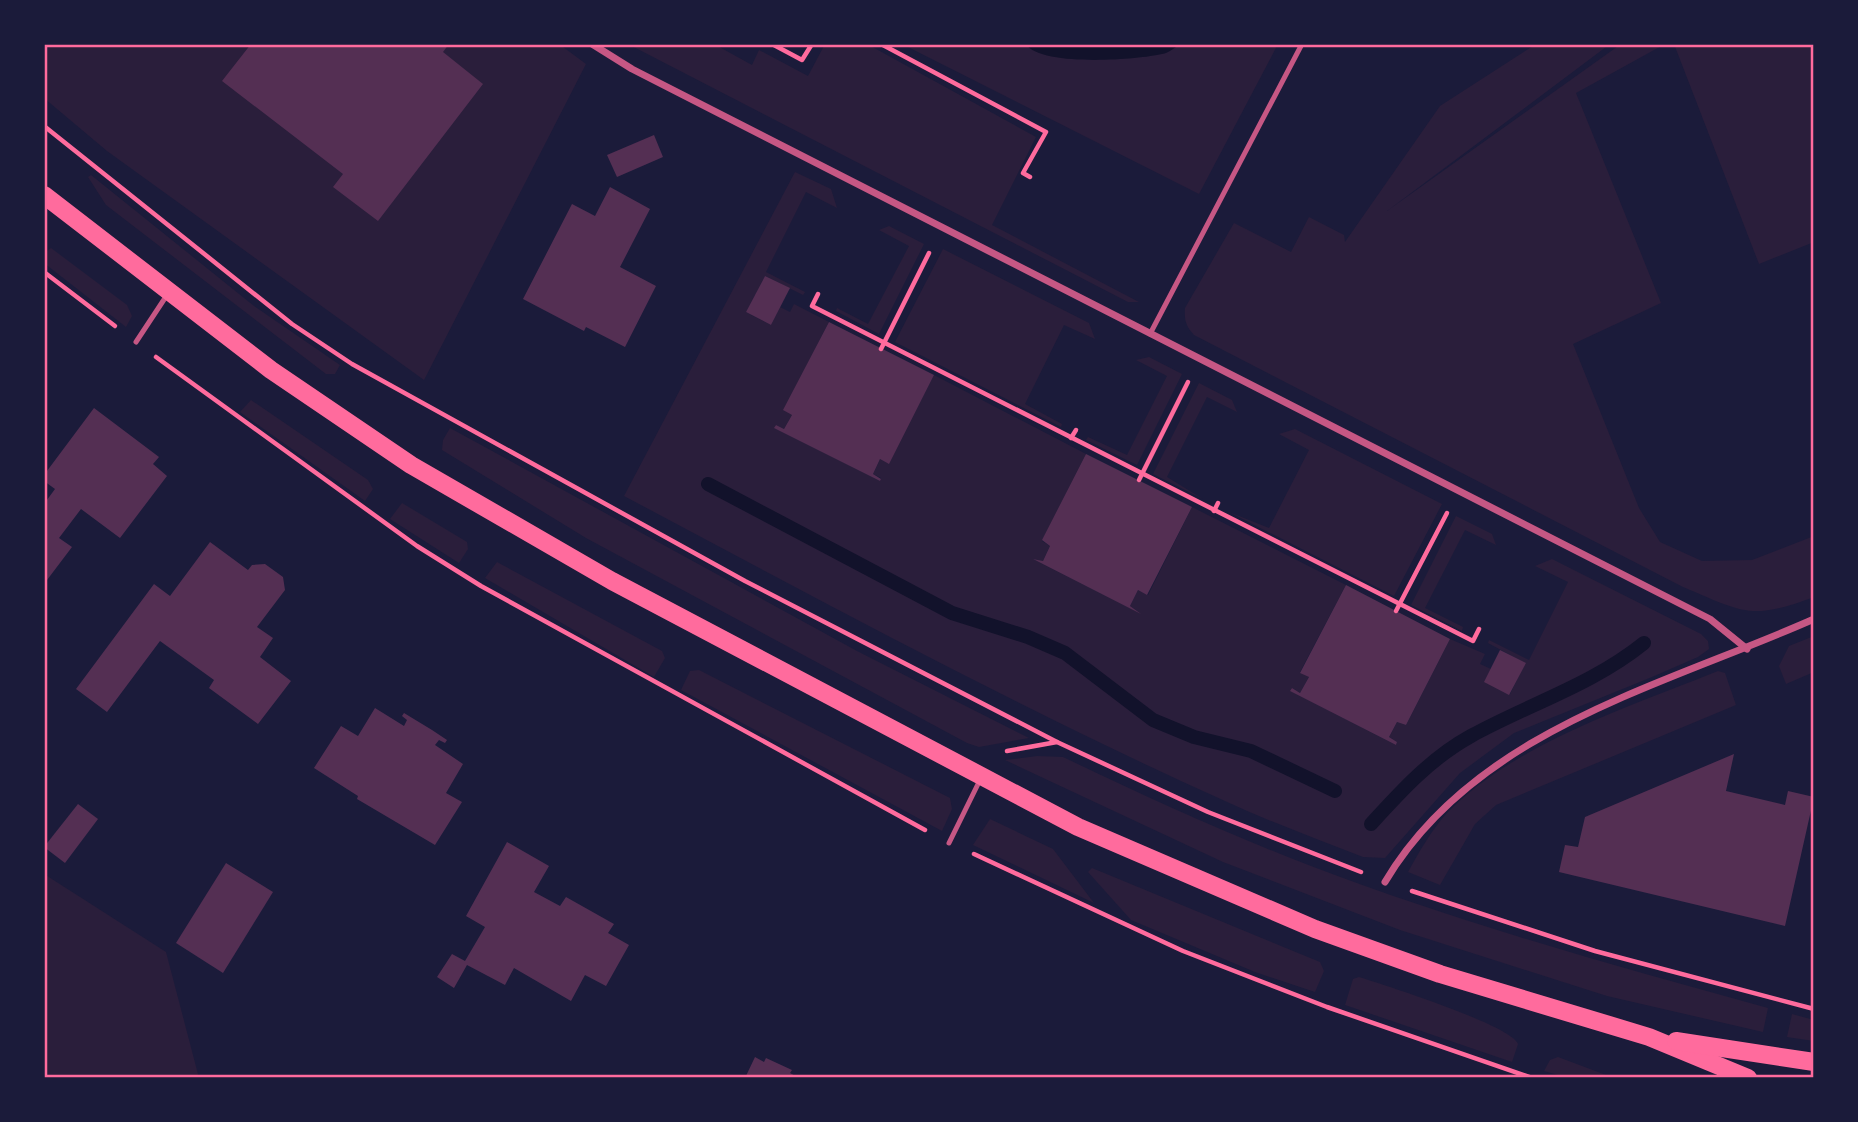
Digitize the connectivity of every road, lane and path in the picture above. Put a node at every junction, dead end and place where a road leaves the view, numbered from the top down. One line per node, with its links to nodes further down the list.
1 (592, 44): 9 (street)
2 (772, 44): 3 (path)
3 (812, 44)
4 (881, 44): 7 (path)
5 (1302, 44): 13 (lane)
6 (44, 127): 30 (path)
7 (1030, 177)
8 (44, 195): 11 (main road)
9 (943, 228): 13 (street); 15 (path)
10 (44, 272): 14 (path)
11 (168, 293): 14 (lane); 28 (main road)
12 (818, 294): 15 (path)
13 (1150, 334): 16 (street)
14 (136, 342): 29 (path)
15 (882, 346): 18 (path)
16 (1199, 359): 19 (path); 20 (street)
17 (1076, 430): 18 (path)
18 (1071, 438): 19 (path)
19 (1140, 477): 22 (path)
20 (1458, 491): 23 (path); 27 (street)
21 (1218, 503): 22 (path)
22 (1214, 511): 23 (path)
23 (1400, 605): 24 (path); 26 (path)
24 (1396, 611)
25 (1814, 619): 27 (street)
26 (1479, 629)
27 (1746, 649): 30 (street)
28 (981, 776): 29 (lane); 32 (main road)
29 (949, 843): 34 (path)
30 (1385, 882): 31 (path)
31 (1814, 1009)
32 (1649, 1037): 33 (main road); 35 (main road)
33 (1814, 1062)
34 (1532, 1078)
35 (1748, 1078)

